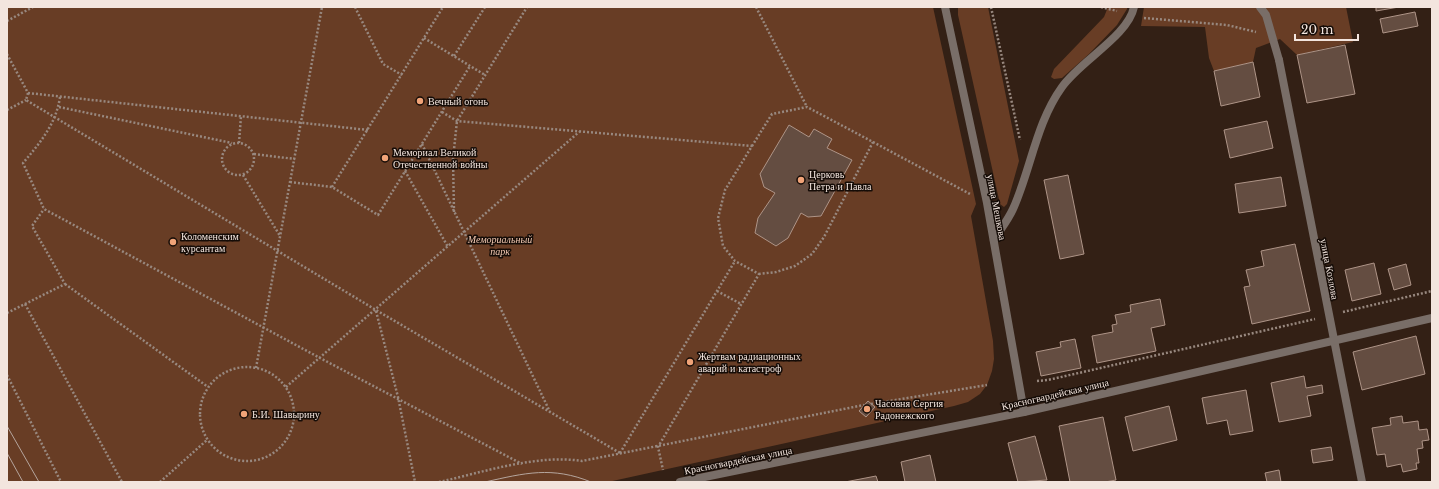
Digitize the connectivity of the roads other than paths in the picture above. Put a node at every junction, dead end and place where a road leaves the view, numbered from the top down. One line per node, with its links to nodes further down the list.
1 (946, 7): 4 (street, улица Мешкова)
2 (1134, 7): 4 (street)
3 (1260, 7): 6 (street, улица Козлова)
4 (994, 240): 7 (street, улица Мешкова)
5 (1432, 318): 6 (street, Красногвардейская улица)
6 (1334, 340): 7 (street, Красногвардейская улица); 9 (street, улица Козлова)
7 (1024, 412): 8 (street, Красногвардейская улица)
8 (680, 482)
9 (1362, 482)

